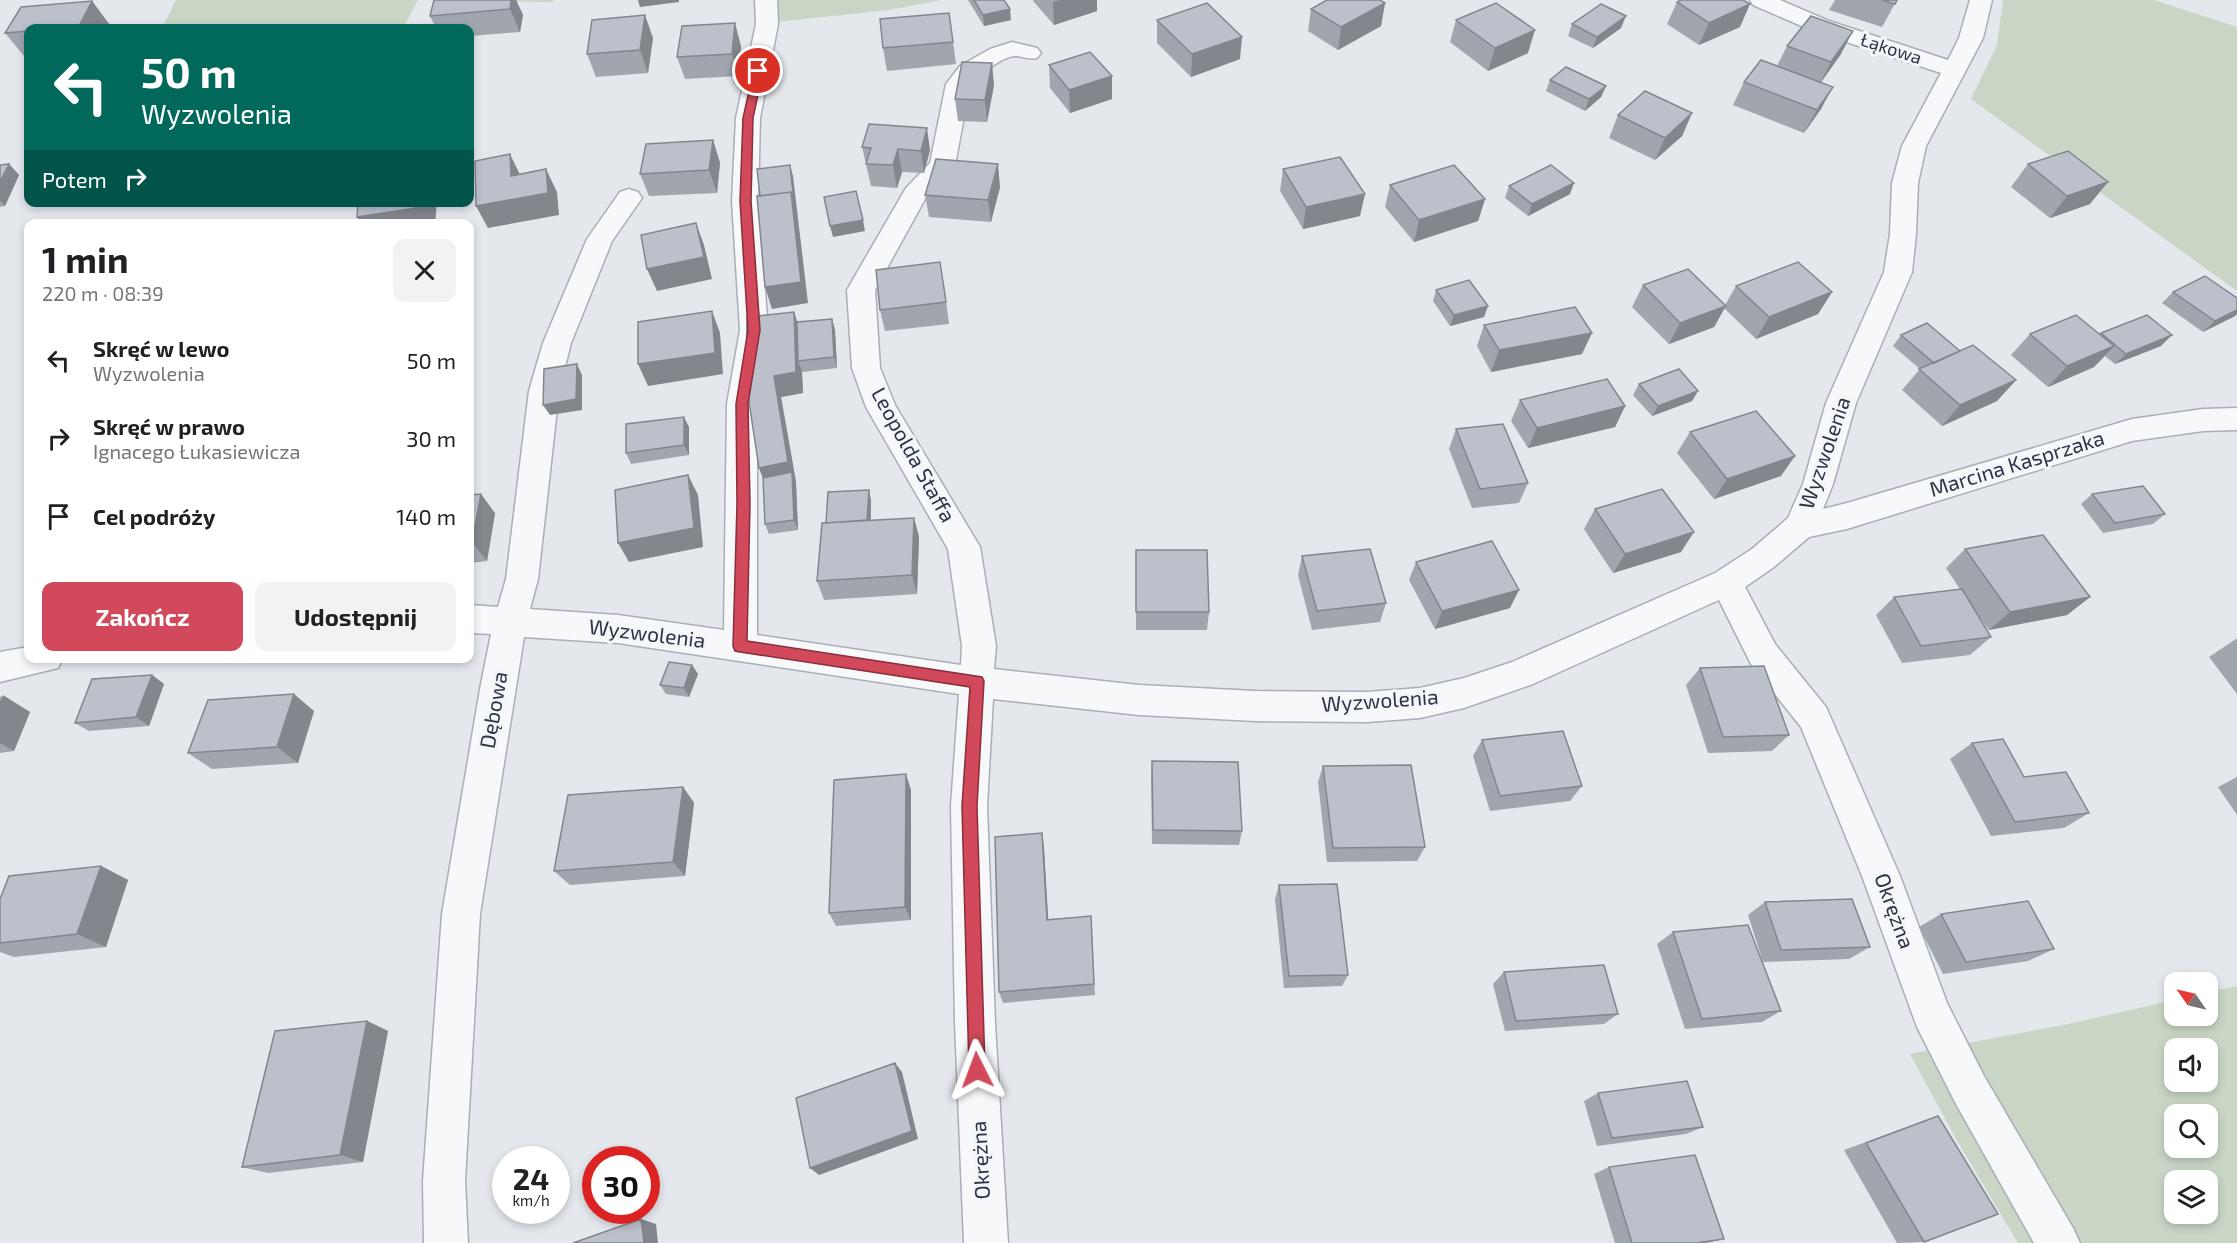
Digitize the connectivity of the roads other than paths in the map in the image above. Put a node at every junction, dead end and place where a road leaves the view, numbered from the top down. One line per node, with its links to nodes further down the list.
1 (766, 0): 12 (street)
2 (1761, 0): 5 (street, Łąkowa)
3 (1980, 0): 5 (street, Wyzwolenia)
4 (1029, 53): 15 (street, Leopolda Staffa)
5 (1955, 70): 8 (street, Wyzwolenia)
6 (629, 198): 11 (street, Dębowa)
7 (2237, 419): 8 (street, Marcina Kasprzaka)
8 (1800, 526): 9 (street, Wyzwolenia)
9 (1726, 582): 15 (street, Wyzwolenia); 18 (street, Okrężna)
10 (474, 619): 11 (street, Wyzwolenia)
11 (511, 620): 12 (street, Wyzwolenia); 16 (street, Dębowa)
12 (740, 646): 15 (street, Wyzwolenia)
13 (24, 662): 14 (street)
14 (0, 667)
15 (977, 681): 17 (street, Okrężna)
16 (446, 1243)
17 (986, 1243)
18 (2058, 1243)

